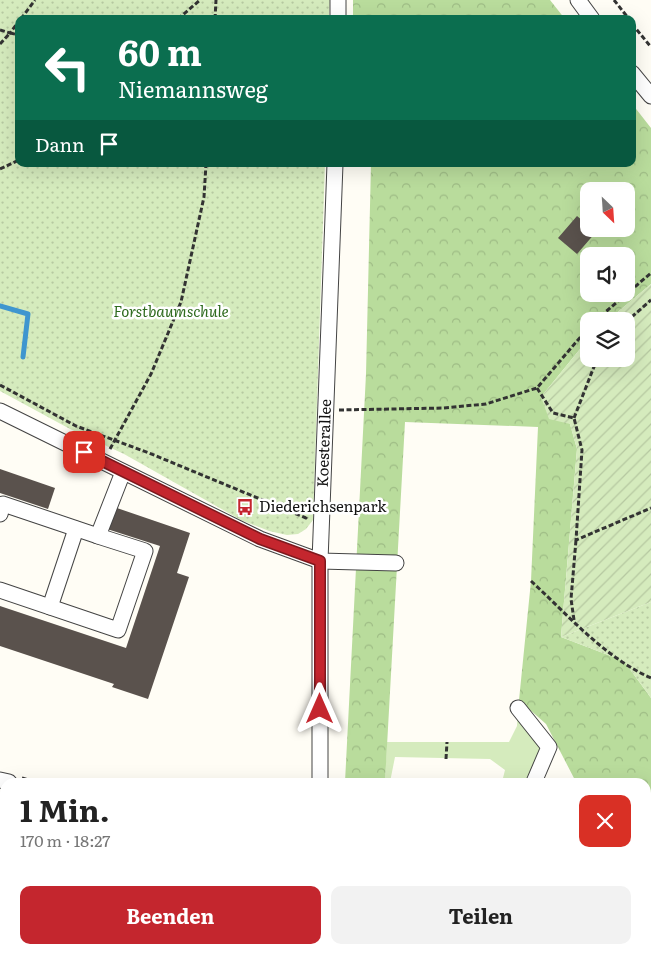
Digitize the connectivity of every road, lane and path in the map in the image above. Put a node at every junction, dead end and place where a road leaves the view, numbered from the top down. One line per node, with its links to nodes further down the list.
1 (35, 0): 7 (path)
2 (200, 0): 8 (path)
3 (216, 0): 9 (path)
4 (338, 0): 10 (street)
5 (578, 0): 11 (street)
6 (614, 0): 12 (path)
7 (24, 15)
8 (183, 15)
9 (215, 15)
10 (338, 15)
11 (589, 15)
12 (625, 15)
13 (15, 26): 16 (path)
14 (636, 29): 19 (path)
15 (0, 30): 16 (path)
16 (10, 33): 17 (path); 18 (path)
17 (15, 34)
18 (0, 44)
19 (651, 47)
20 (636, 78): 21 (street)
21 (651, 96)
22 (15, 162): 25 (path)
23 (206, 167): 37 (path)
24 (335, 167): 34 (street, Koesterallee)
25 (0, 169)
26 (651, 273): 28 (path)
27 (651, 300): 29 (path)
28 (606, 312)
29 (635, 314)
30 (580, 337): 33 (path)
31 (594, 367): 36 (path)
32 (0, 384): 37 (path)
33 (537, 388): 34 (path); 36 (path)
34 (326, 410): 46 (street, Koesterallee)
35 (0, 411): 38 (street)
36 (574, 418): 45 (path)
37 (114, 440): 38 (path); 40 (path)
38 (104, 462): 39 (street)
39 (122, 472): 44 (street); 46 (street)
40 (306, 508)
41 (651, 508): 45 (path)
42 (0, 514): 43 (street)
43 (76, 528): 44 (street); 50 (street)
44 (98, 536): 50 (street)
45 (576, 540): 51 (path)
46 (320, 561): 47 (street); 56 (street, Koesterallee)
47 (396, 563)
48 (531, 581): 51 (path)
49 (0, 590): 50 (street)
50 (50, 607)
51 (574, 620): 52 (path)
52 (651, 678)
53 (518, 708): 57 (street)
54 (447, 742): 55 (path)
55 (446, 759)
56 (320, 778)
57 (536, 778)

